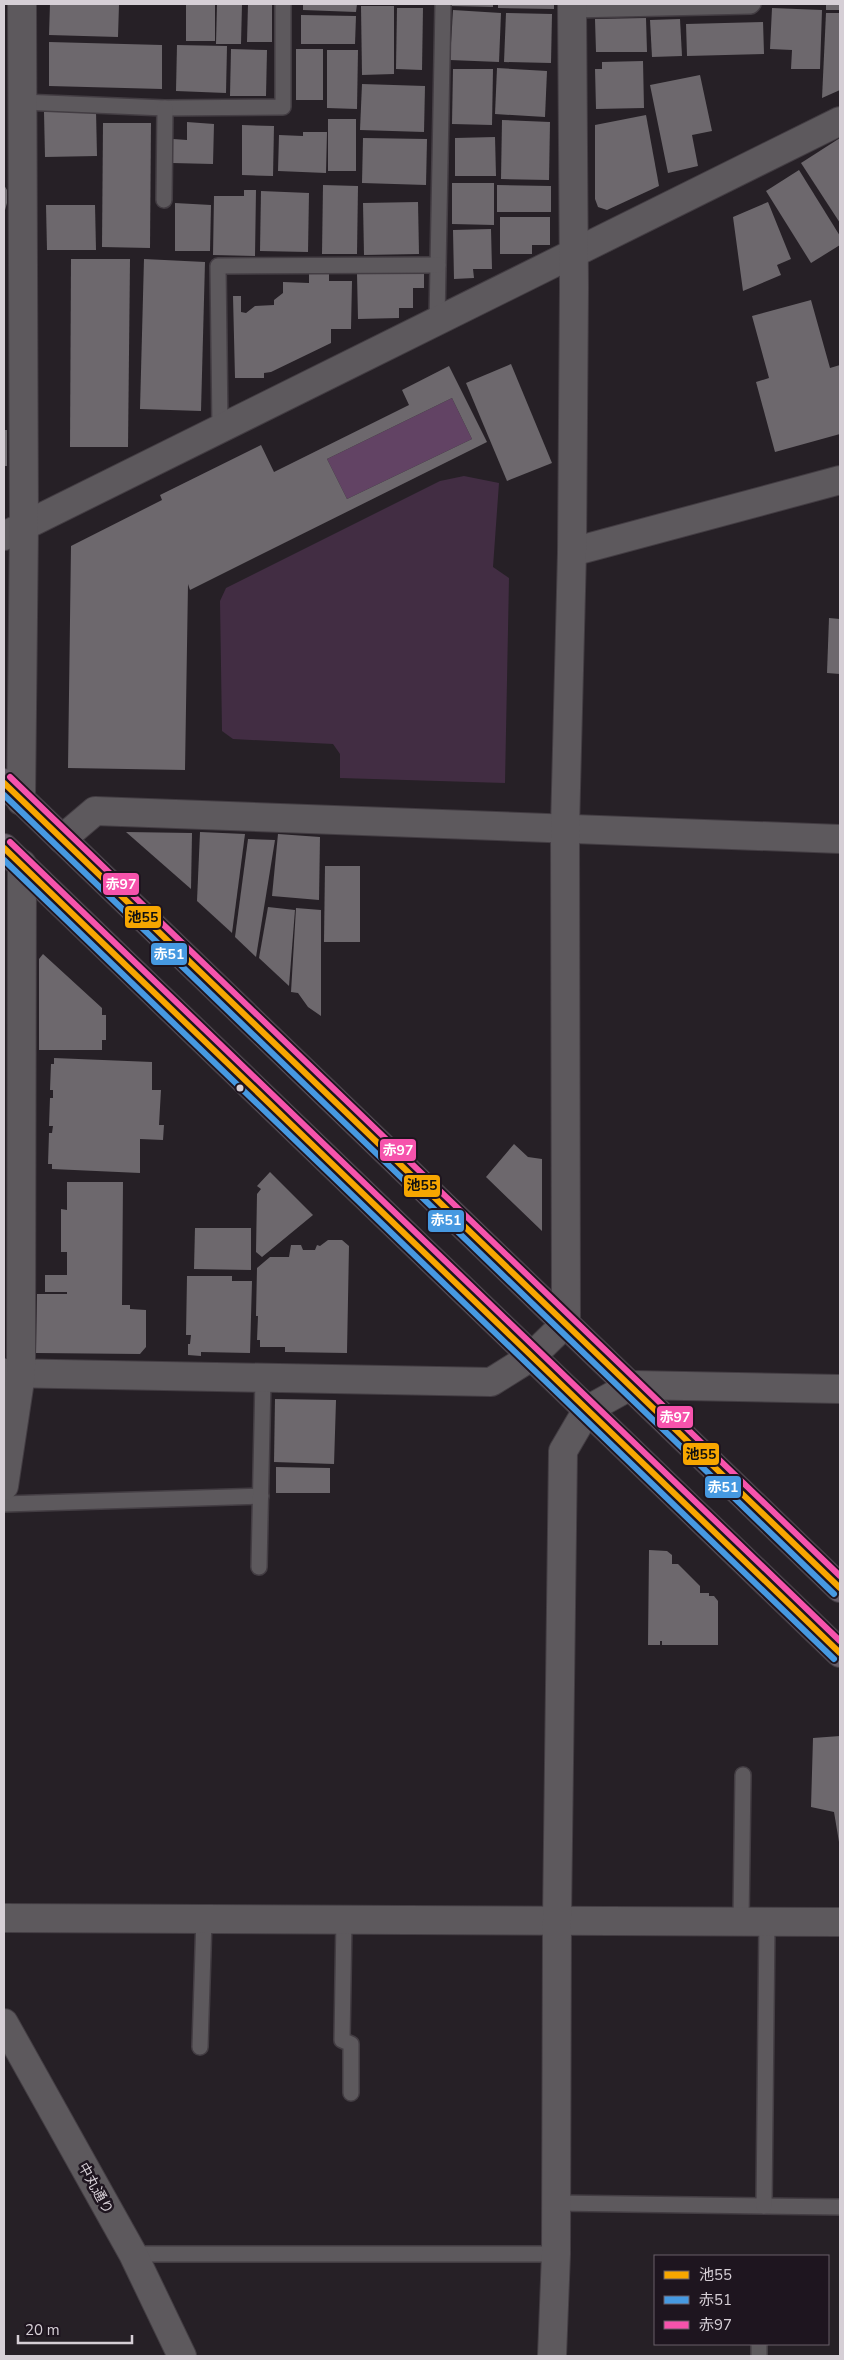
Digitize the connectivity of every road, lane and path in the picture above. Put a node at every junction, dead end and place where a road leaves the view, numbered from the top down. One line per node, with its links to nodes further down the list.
1 (22, 4): 6 (street)
2 (283, 4): 8 (lane)
3 (443, 4): 12 (lane)
4 (753, 4): 5 (lane)
5 (572, 7): 11 (street)
6 (13, 39): 7 (street)
7 (22, 102): 8 (lane); 16 (street)
8 (165, 108): 10 (lane)
9 (840, 121): 11 (street)
10 (164, 200)
11 (574, 252): 13 (street); 17 (street)
12 (438, 265): 13 (lane); 14 (lane)
13 (437, 320): 14 (street)
14 (220, 428): 16 (street)
15 (840, 480): 17 (street)
16 (14, 531): 18 (street)
17 (572, 552): 19 (street)
18 (12, 792): 20 (highway)
19 (565, 828): 20 (street); 21 (street); 23 (street)
20 (62, 839): 23 (highway)
21 (840, 839)
22 (13, 856): 24 (highway); 25 (street)
23 (566, 1323): 24 (street); 27 (highway)
24 (531, 1357): 26 (street); 29 (highway)
25 (12, 1373): 26 (street); 30 (street)
26 (263, 1378): 31 (lane)
27 (632, 1385): 28 (street); 29 (street); 34 (highway)
28 (840, 1390)
29 (587, 1410): 35 (highway); 40 (street)
30 (4, 1486)
31 (260, 1496): 32 (lane); 33 (lane)
32 (4, 1504)
33 (260, 1567)
34 (840, 1588)
35 (840, 1653)
36 (744, 1775): 41 (lane)
37 (4, 1918): 38 (street)
38 (204, 1918): 39 (street); 44 (lane)
39 (344, 1919): 40 (street); 45 (lane)
40 (557, 1920): 41 (street); 46 (street)
41 (754, 1921): 42 (street); 47 (lane)
42 (840, 1922)
43 (4, 2023): 49 (street, 中丸通り)
44 (200, 2047)
45 (351, 2093)
46 (556, 2203): 47 (lane); 50 (street)
47 (764, 2206): 48 (lane)
48 (840, 2207)
49 (133, 2254): 50 (lane); 51 (street, 中丸通り)
50 (556, 2254): 52 (street)
51 (182, 2356)
52 (552, 2356)

